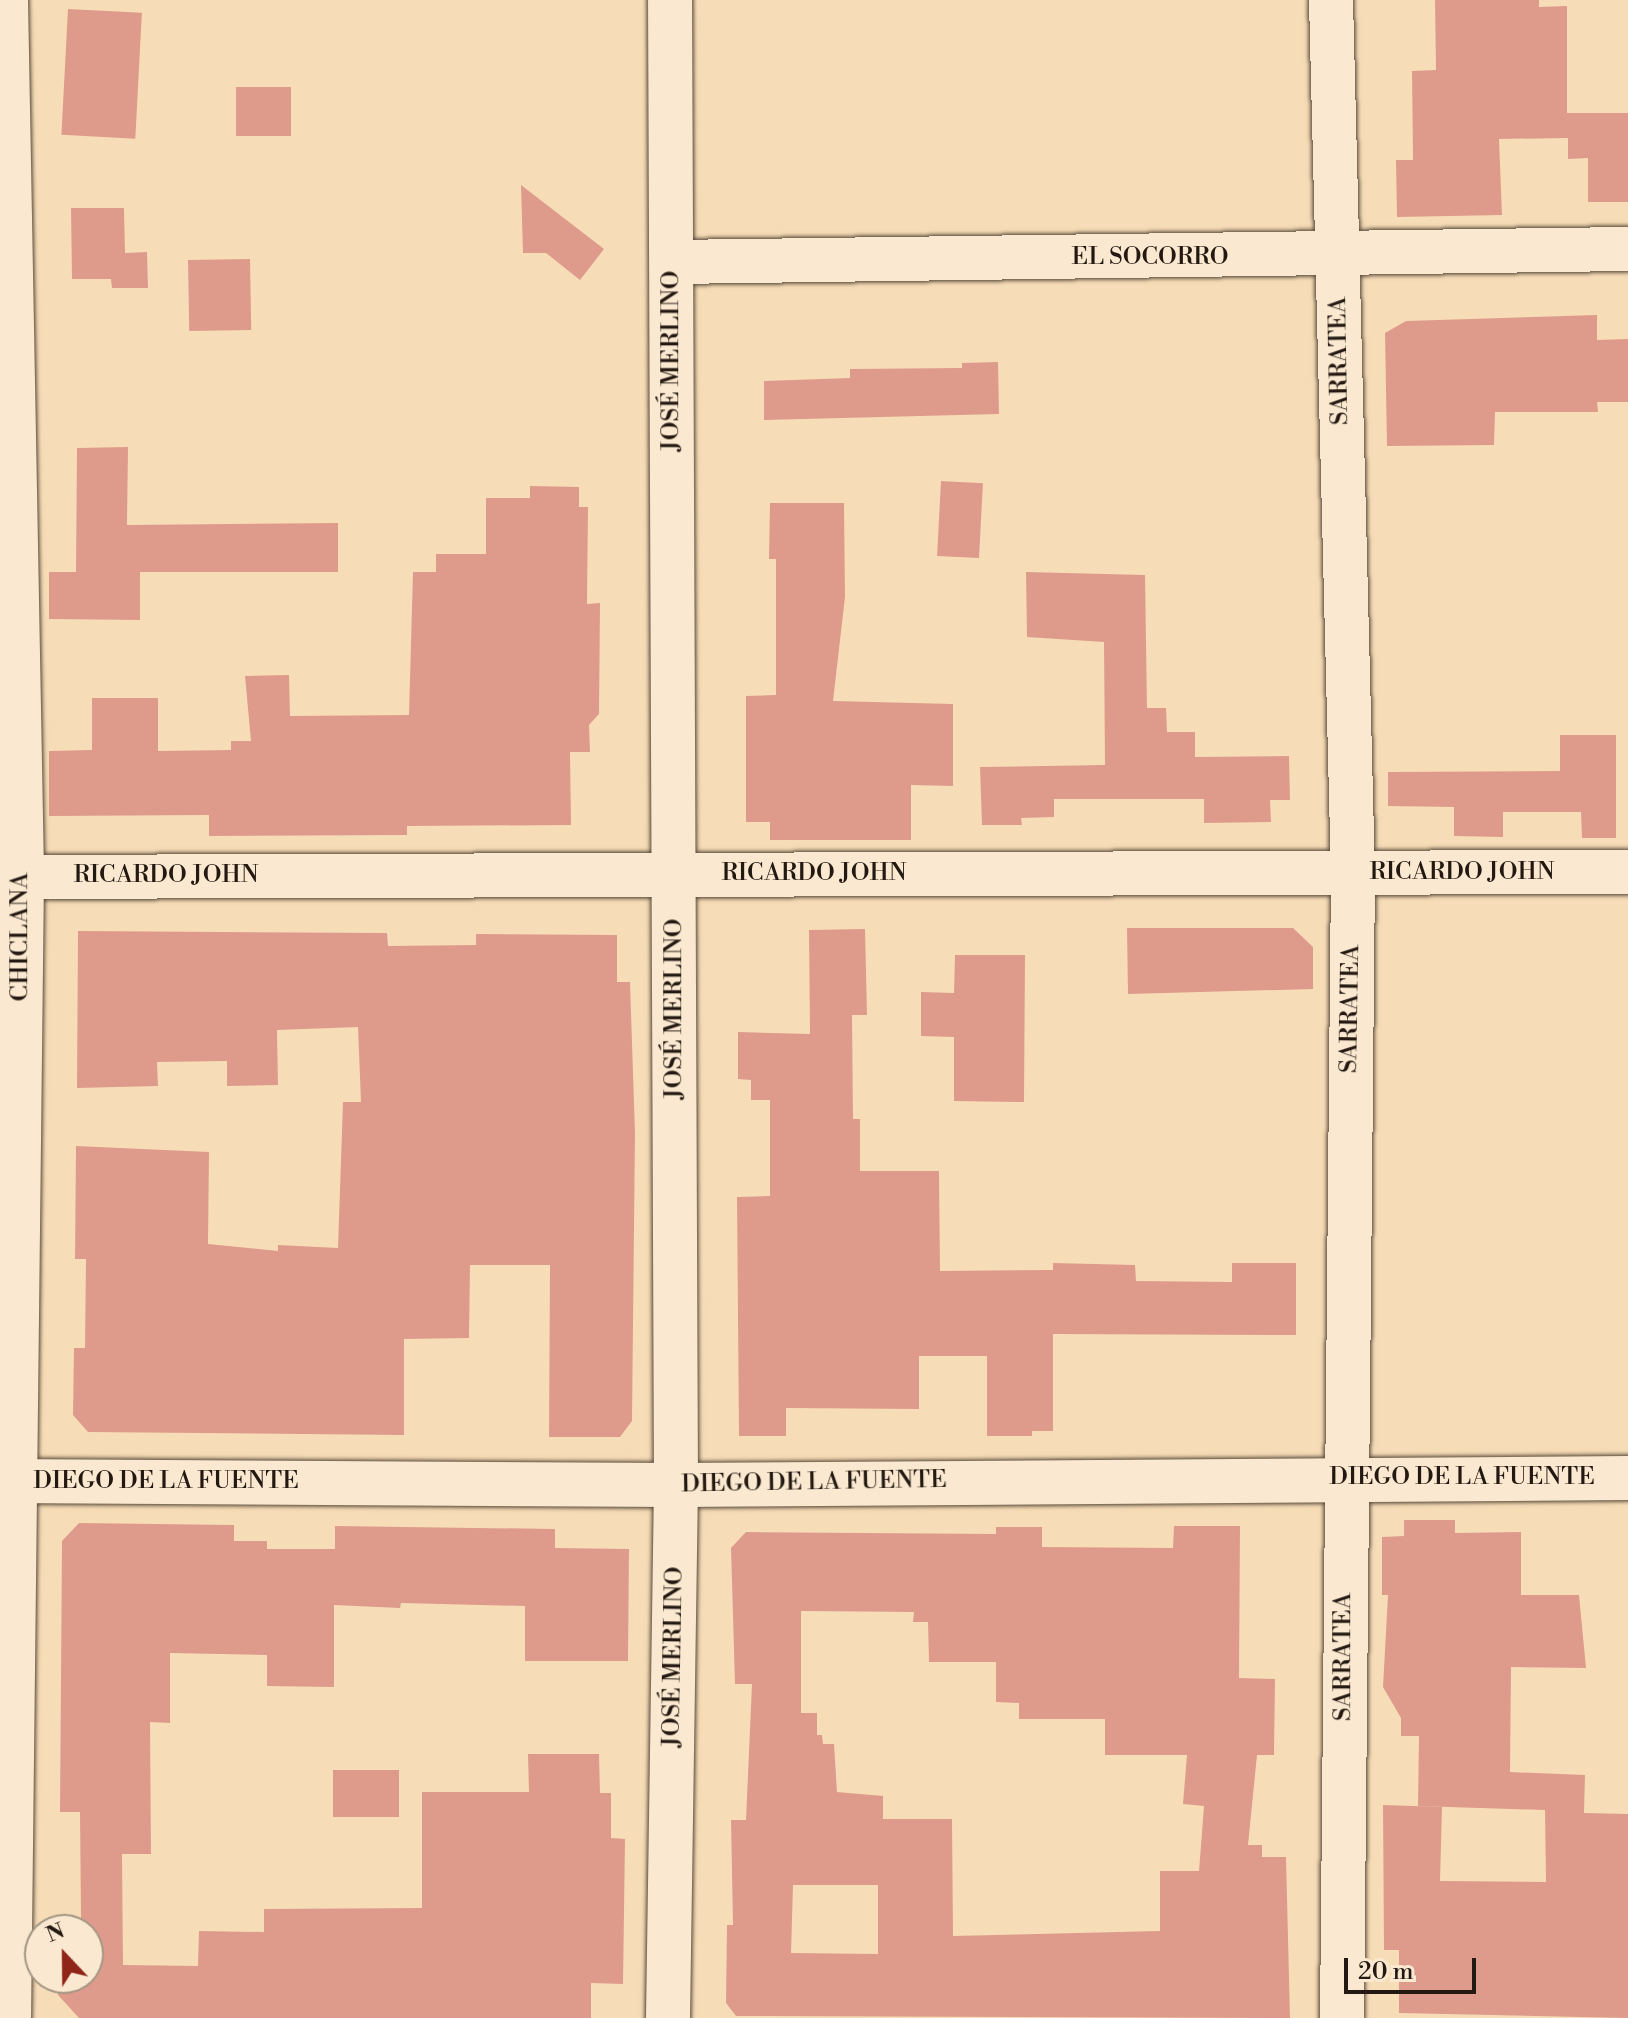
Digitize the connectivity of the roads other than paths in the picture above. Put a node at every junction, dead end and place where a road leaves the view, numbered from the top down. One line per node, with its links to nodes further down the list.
1 (6, 0): 10 (street, CHICLANA)
2 (670, 0): 6 (street, JOSÉ MERLINO)
3 (1331, 0): 5 (street, SARRATEA)
4 (1628, 249): 5 (street, EL SOCORRO)
5 (1338, 257): 6 (street, EL SOCORRO); 8 (street, SARRATEA)
6 (672, 262): 9 (street, JOSÉ MERLINO)
7 (1628, 872): 8 (street, RICARDO JOHN)
8 (1353, 873): 9 (street, RICARDO JOHN); 11 (street, SARRATEA)
9 (675, 875): 10 (street, RICARDO JOHN); 14 (street, JOSÉ MERLINO)
10 (11, 877): 13 (street, CHICLANA)
11 (1345, 1477): 12 (street, DIEGO DE LA FUENTE); 14 (street, DIEGO DE LA FUENTE); 17 (street, SARRATEA)
12 (1628, 1478)
13 (9, 1481): 14 (street, DIEGO DE LA FUENTE); 15 (street, CHICLANA)
14 (676, 1485): 16 (street, JOSÉ MERLINO)
15 (9, 2018)
16 (668, 2018)
17 (1342, 2018)

